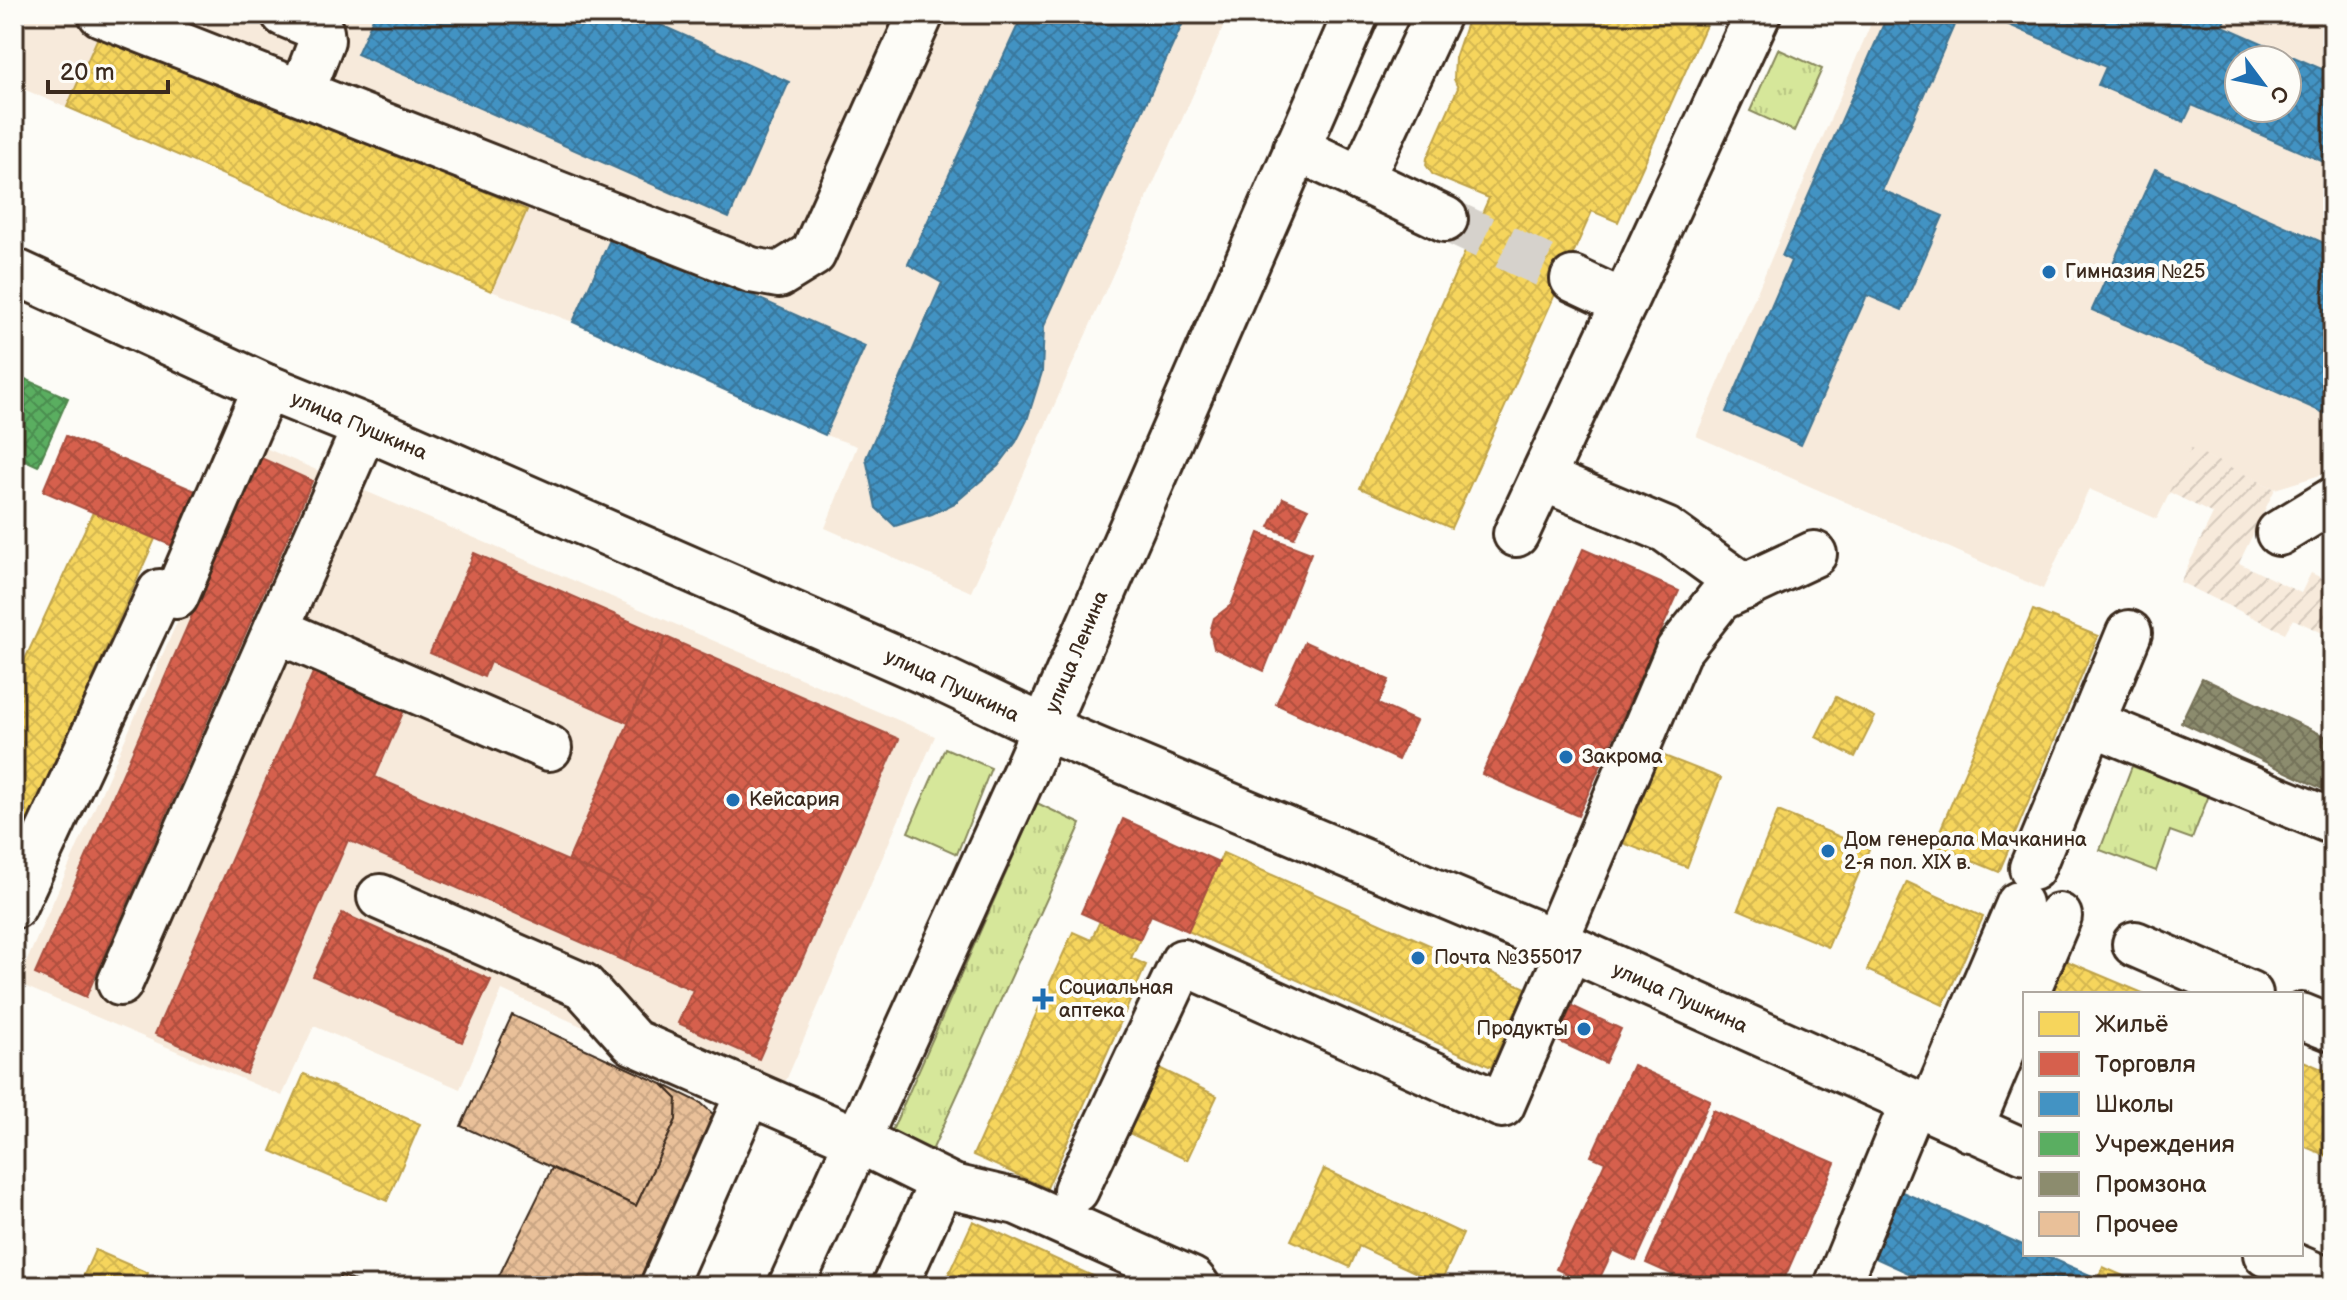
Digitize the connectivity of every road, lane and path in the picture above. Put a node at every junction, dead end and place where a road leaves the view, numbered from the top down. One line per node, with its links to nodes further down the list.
1 (101, 14): 7 (street)
2 (284, 14): 7 (street)
3 (921, 14): 7 (street)
4 (1356, 14): 8 (street, улица Ленина)
5 (1438, 14): 9 (street)
6 (1758, 14): 13 (street)
7 (302, 92)
8 (1296, 148): 9 (street); 25 (street, улица Ленина)
9 (1361, 179): 10 (street)
10 (1445, 219)
11 (14, 271): 14 (street, улица Пушкина)
12 (1573, 279): 13 (street)
13 (1624, 303): 16 (street)
14 (266, 387): 15 (street, улица Пушкина); 30 (street)
15 (365, 427): 22 (street); 25 (street, улица Пушкина)
16 (1542, 478): 19 (street); 21 (street)
17 (2333, 500): 18 (street)
18 (2279, 533)
19 (1516, 534)
20 (1814, 554): 21 (street)
21 (1745, 587): 32 (street)
22 (276, 630): 26 (street); 33 (street)
23 (2129, 633): 24 (street)
24 (2092, 723): 27 (street); 28 (street)
25 (1045, 728): 32 (street, улица Пушкина); 42 (street, улица Ленина)
26 (549, 748)
27 (2333, 822)
28 (2037, 896): 34 (street); 40 (street)
29 (380, 897): 39 (street)
30 (14, 906)
31 (2135, 944): 35 (street)
32 (1562, 945): 40 (street, улица Пушкина); 45 (street)
33 (120, 983)
34 (2026, 992)
35 (2245, 992)
36 (2023, 1003): 41 (street)
37 (2303, 1017): 38 (street)
38 (2333, 1029)
39 (749, 1092): 42 (street); 48 (street)
40 (1922, 1106): 41 (street, улица Пушкина); 52 (street)
41 (1970, 1129): 43 (street, улица Пушкина)
42 (858, 1140): 44 (street); 49 (street, улица Ленина)
43 (2023, 1151)
44 (942, 1182): 50 (street); 51 (street)
45 (1076, 1190)
46 (2271, 1256): 47 (street)
47 (2333, 1283)
48 (663, 1286)
49 (791, 1286)
50 (895, 1286)
51 (1197, 1286)
52 (1837, 1286)

